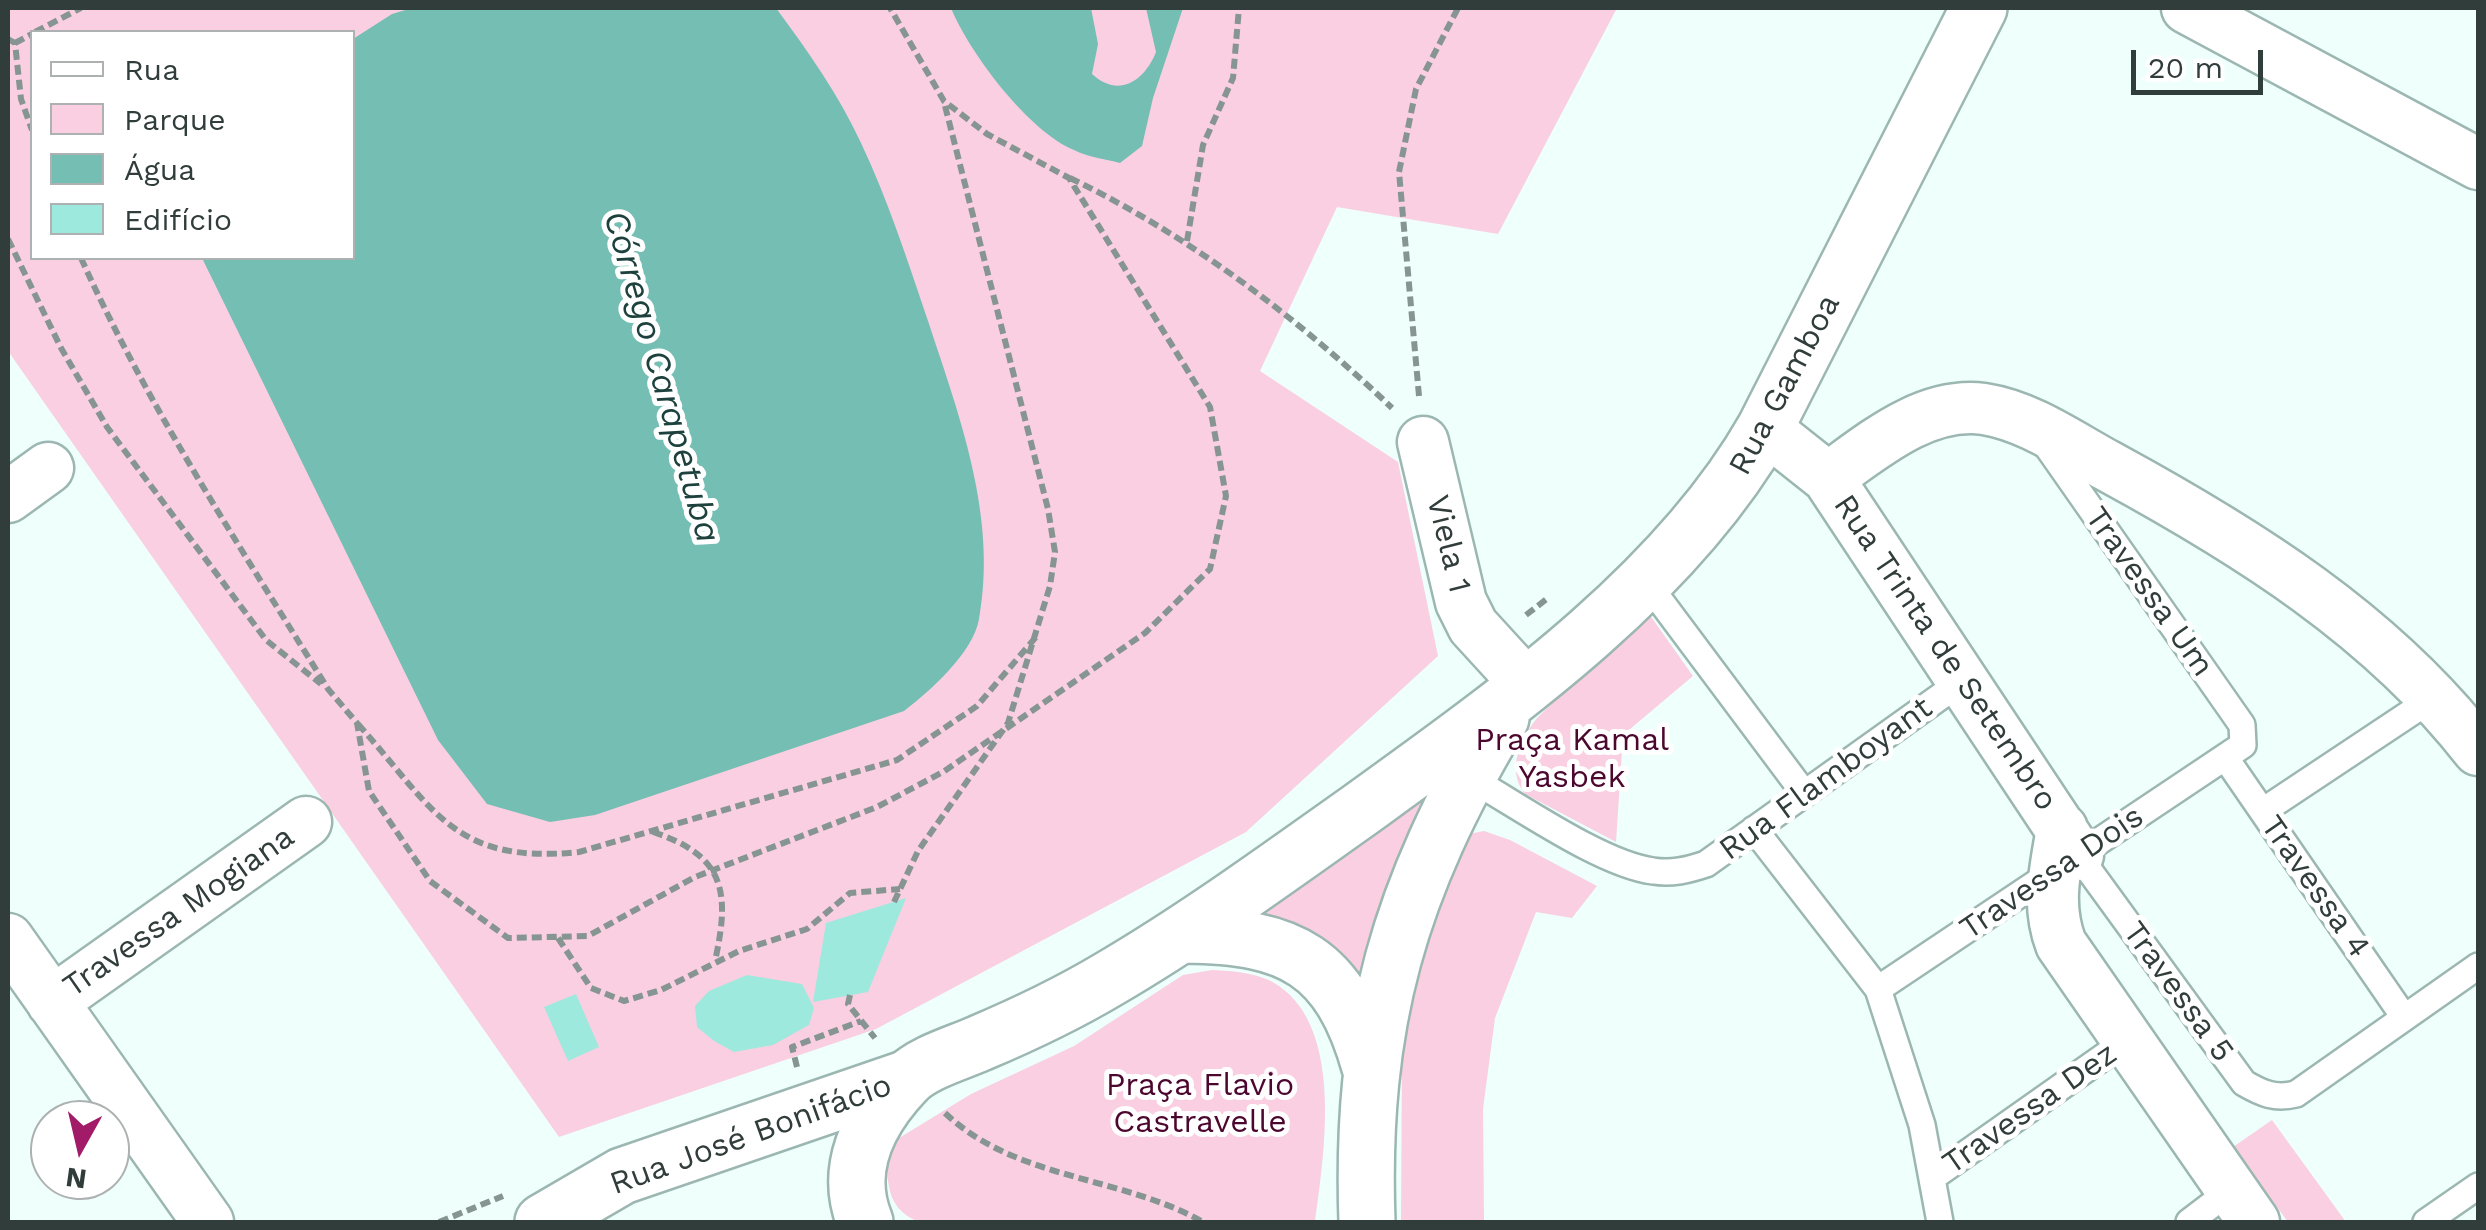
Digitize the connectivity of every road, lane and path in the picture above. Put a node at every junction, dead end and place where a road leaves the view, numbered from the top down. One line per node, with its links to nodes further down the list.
1 (80, 8): 7 (path)
2 (890, 8): 11 (path)
3 (1239, 8): 16 (path)
4 (1458, 8): 20 (path)
5 (1978, 8): 19 (main road, Rua Gamboa)
6 (2187, 8): 13 (street)
7 (40, 30)
8 (11, 41): 10 (path)
9 (8, 99): 10 (path)
10 (21, 99): 12 (path)
11 (944, 101): 14 (path); 25 (path)
12 (30, 124)
13 (2478, 164)
14 (1069, 178): 16 (path); 31 (path)
15 (8, 239): 27 (path)
16 (1187, 241): 20 (path)
17 (82, 260): 27 (path)
18 (2031, 424): 22 (street, Rua Trinta de Setembro); 29 (street, Rua Trinta de Setembro); 33 (lane, Travessa Um)
19 (1765, 428): 22 (street, Rua Trinta de Setembro); 24 (main road, Rua Gamboa)
20 (1423, 442): 28 (street, Viela 1)
21 (48, 468): 23 (street)
22 (1828, 478): 26 (street, Rua Trinta de Setembro)
23 (8, 497)
24 (1644, 579): 28 (main road, Rua Gamboa); 35 (lane)
25 (1038, 635): 31 (path); 39 (path)
26 (1966, 679): 35 (lane, Rua Flamboyant); 40 (street, Rua Trinta de Setembro)
27 (328, 689): 30 (path)
28 (1518, 694): 34 (main road, Rua Gamboa); 44 (main road, Rua Gamboa)
29 (2436, 696): 32 (street, Rua Trinta de Setembro); 36 (lane)
30 (357, 723): 39 (path); 45 (path)
31 (1008, 724): 41 (path); 42 (path)
32 (2478, 750)
33 (2225, 757): 36 (lane, Travessa 4); 40 (lane, Travessa Dois)
34 (1466, 776): 38 (lane, Rua Flamboyant); 54 (main road, Rua Gamboa)
35 (1804, 792): 38 (lane, Rua Flamboyant)
36 (2263, 812): 52 (lane, Travessa 4)
37 (306, 822): 51 (street, Travessa Mogiana)
38 (1754, 829): 49 (lane)
39 (652, 832): 41 (path)
40 (2065, 851): 49 (lane, Travessa Dois); 52 (lane, Travessa 5); 53 (street)
41 (714, 870): 45 (path); 47 (path)
42 (900, 890): 43 (path); 47 (path)
43 (894, 902)
44 (1185, 934): 54 (main road); 55 (main road, Rua José Bonifácio)
45 (557, 937): 47 (path)
46 (8, 939): 51 (street)
47 (714, 963)
48 (2478, 966): 52 (lane)
49 (1878, 989): 56 (lane)
50 (850, 995): 55 (path)
51 (52, 1002): 60 (street)
52 (2404, 1017)
53 (2126, 1041): 56 (lane, Travessa Dez); 58 (street)
54 (1370, 1066): 59 (main road, Rua Gamboa)
55 (908, 1078): 61 (main road, Rua José Bonifácio); 62 (main road); 63 (path)
56 (1933, 1178): 64 (lane)
57 (2478, 1186): 66 (lane)
58 (2243, 1206): 65 (lane)
59 (1361, 1212)
60 (208, 1222)
61 (543, 1222)
62 (865, 1222)
63 (1204, 1222)
64 (1940, 1222)
65 (2188, 1222)
66 (2426, 1222)

